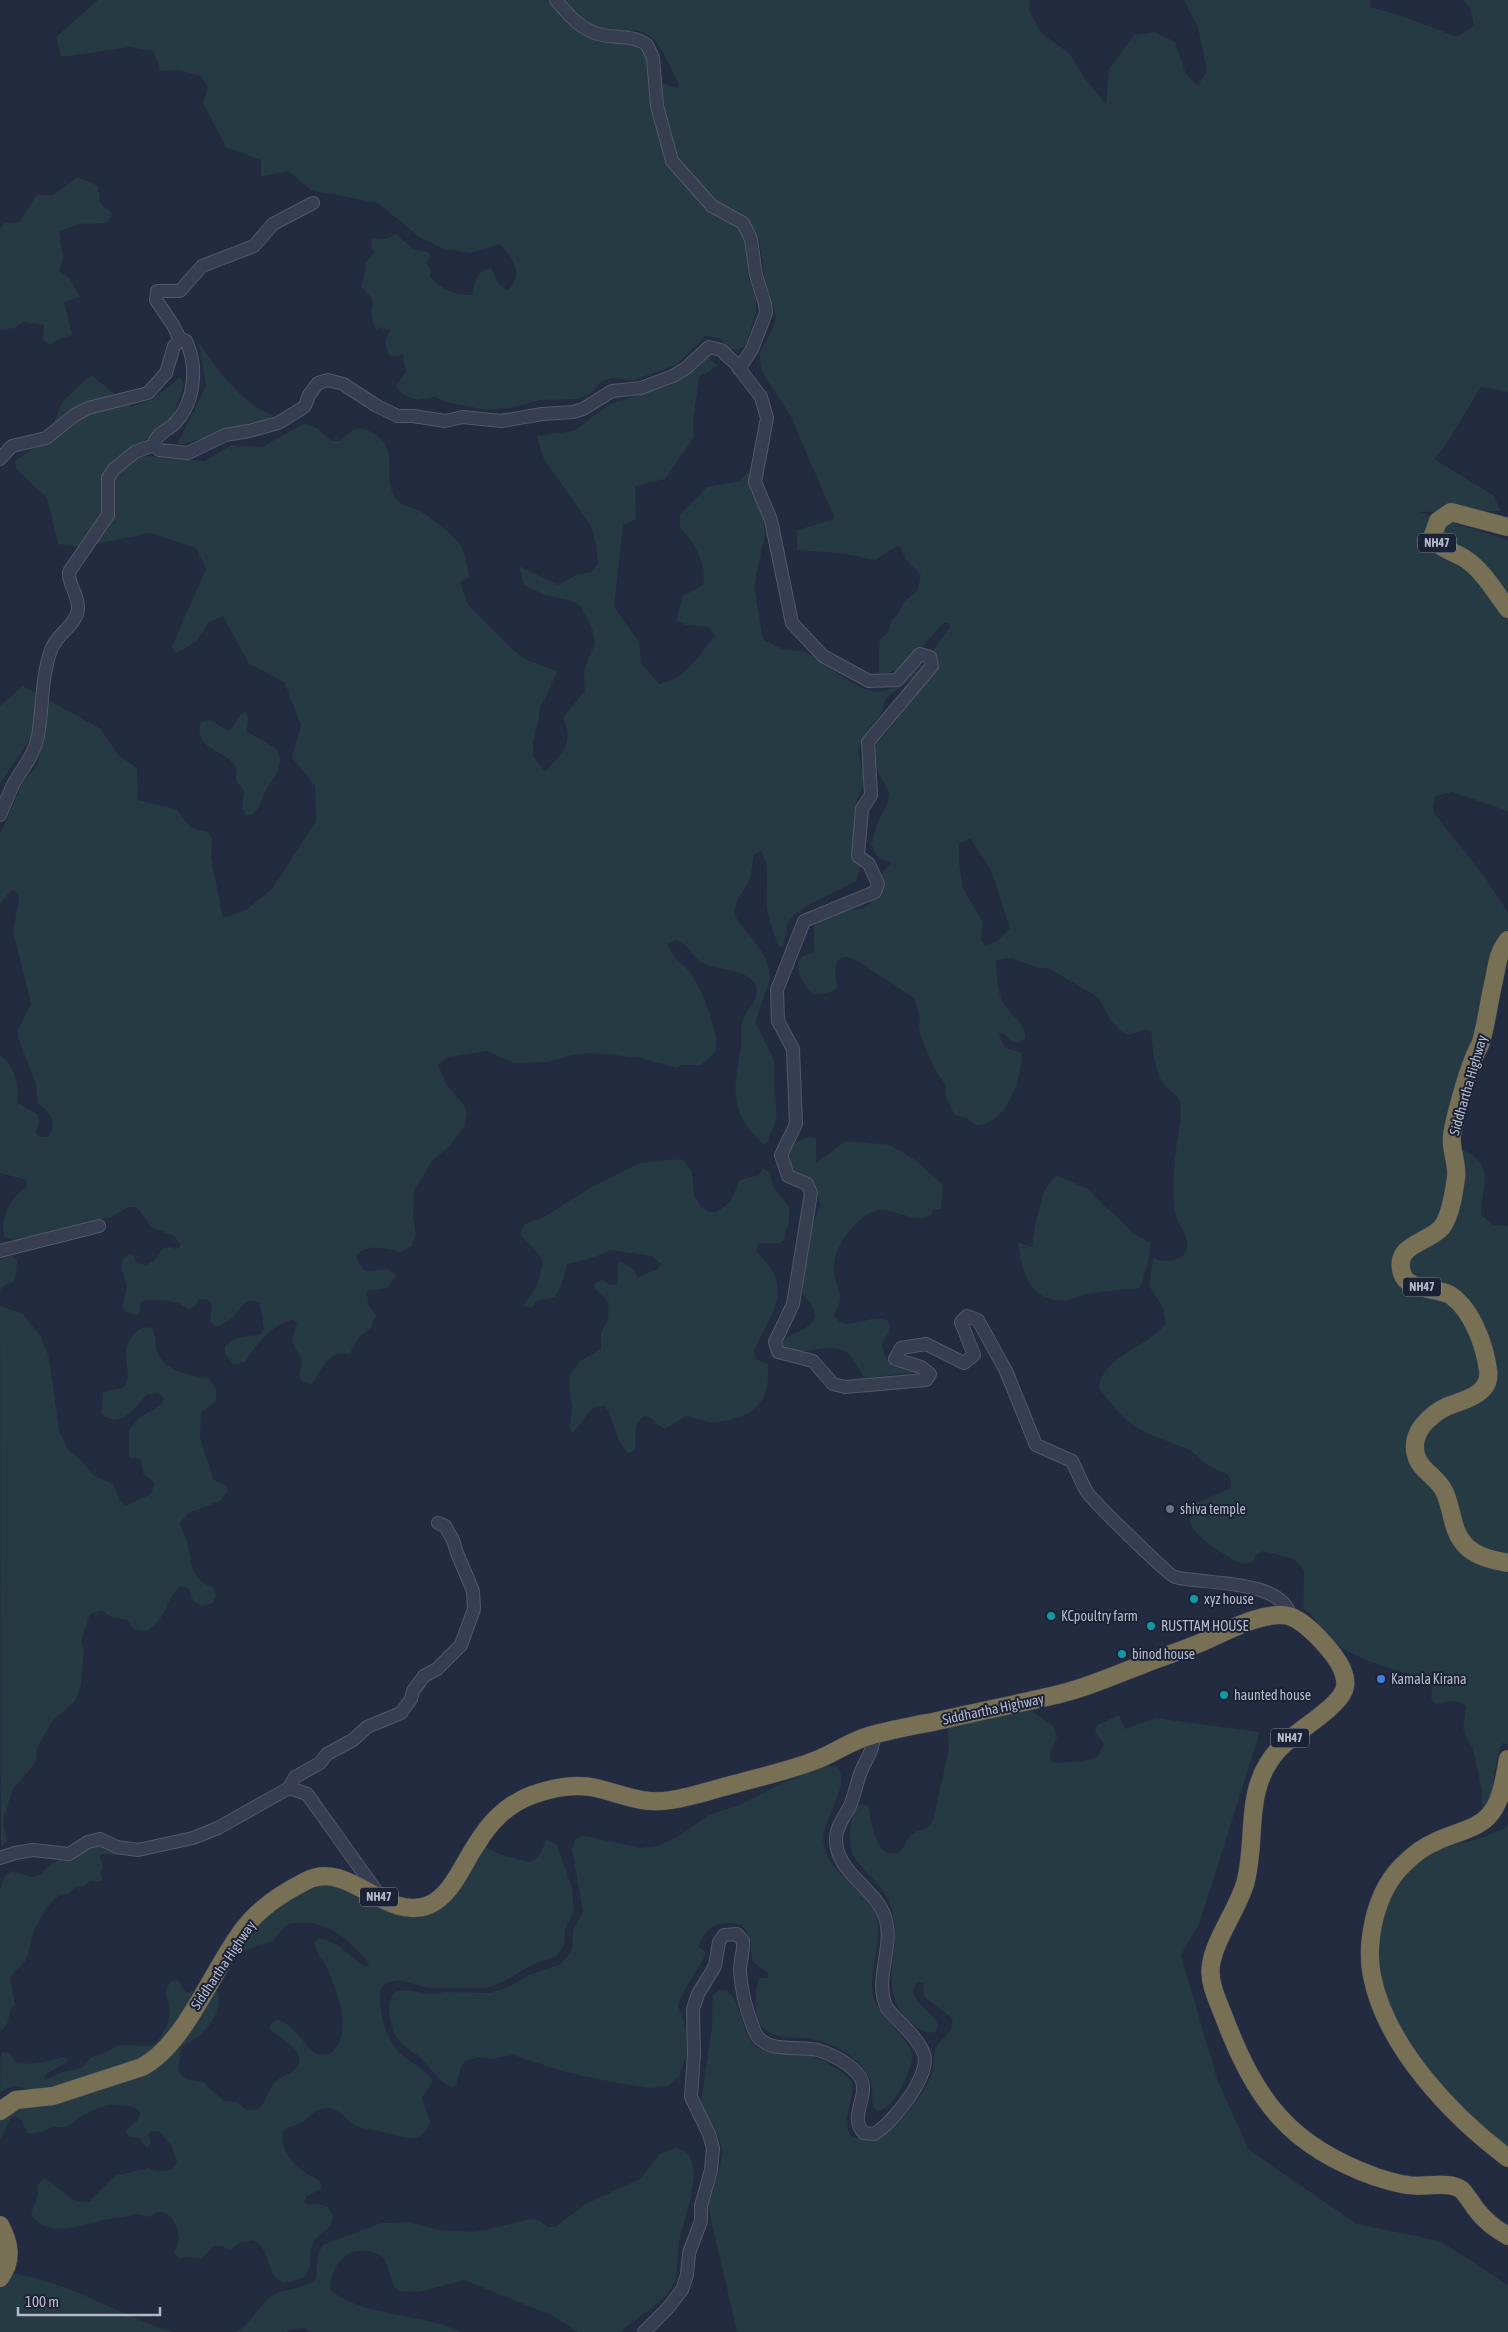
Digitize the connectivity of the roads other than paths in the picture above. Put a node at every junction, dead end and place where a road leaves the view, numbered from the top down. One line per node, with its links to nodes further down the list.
1 (556, 0): 4 (street)
2 (313, 203): 3 (street)
3 (180, 339): 5 (street); 6 (street)
4 (739, 369): 5 (street); 15 (street)
5 (154, 445): 9 (street)
6 (0, 459)
7 (1508, 527): 8 (highway, NH47)
8 (1508, 609)
9 (0, 815)
10 (1508, 940): 14 (highway, Siddhartha Highway / NH47)
11 (99, 1226): 12 (street)
12 (0, 1250)
13 (438, 1523): 18 (street)
14 (1508, 1563)
15 (1291, 1617): 16 (highway, Siddhartha Highway / NH47); 24 (highway, NH47)
16 (874, 1734): 20 (highway, Siddhartha Highway / NH47); 26 (street)
17 (1508, 1759): 22 (highway)
18 (289, 1788): 19 (street); 20 (street)
19 (0, 1858)
20 (378, 1897): 21 (highway, Siddhartha Highway / NH47)
21 (0, 2111)
22 (1508, 2158)
23 (0, 2225): 25 (highway)
24 (1508, 2236)
25 (0, 2278)
26 (644, 2332)

